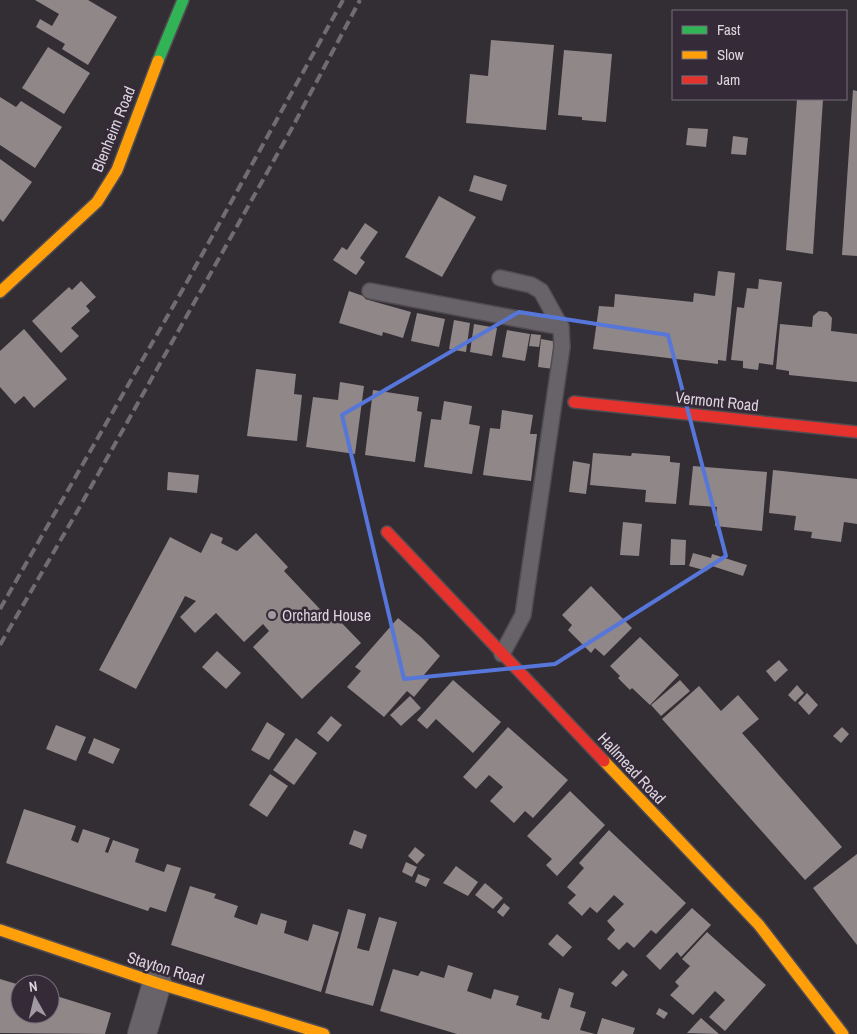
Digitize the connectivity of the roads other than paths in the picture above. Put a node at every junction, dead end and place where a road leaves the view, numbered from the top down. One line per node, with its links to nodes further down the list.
1 (183, 0): 4 (street, Blenheim Road)
2 (500, 278): 5 (lane)
3 (370, 291): 5 (lane)
4 (0, 292)
5 (561, 327): 9 (lane)
6 (574, 402): 7 (street, Vermont Road)
7 (857, 432)
8 (387, 532): 9 (street, Hallmead Road)
9 (502, 654): 14 (street, Hallmead Road)
10 (0, 930): 11 (street, Stayton Road)
11 (157, 983): 12 (street); 13 (street, Stayton Road)
12 (142, 1034)
13 (324, 1034)
14 (843, 1034)

